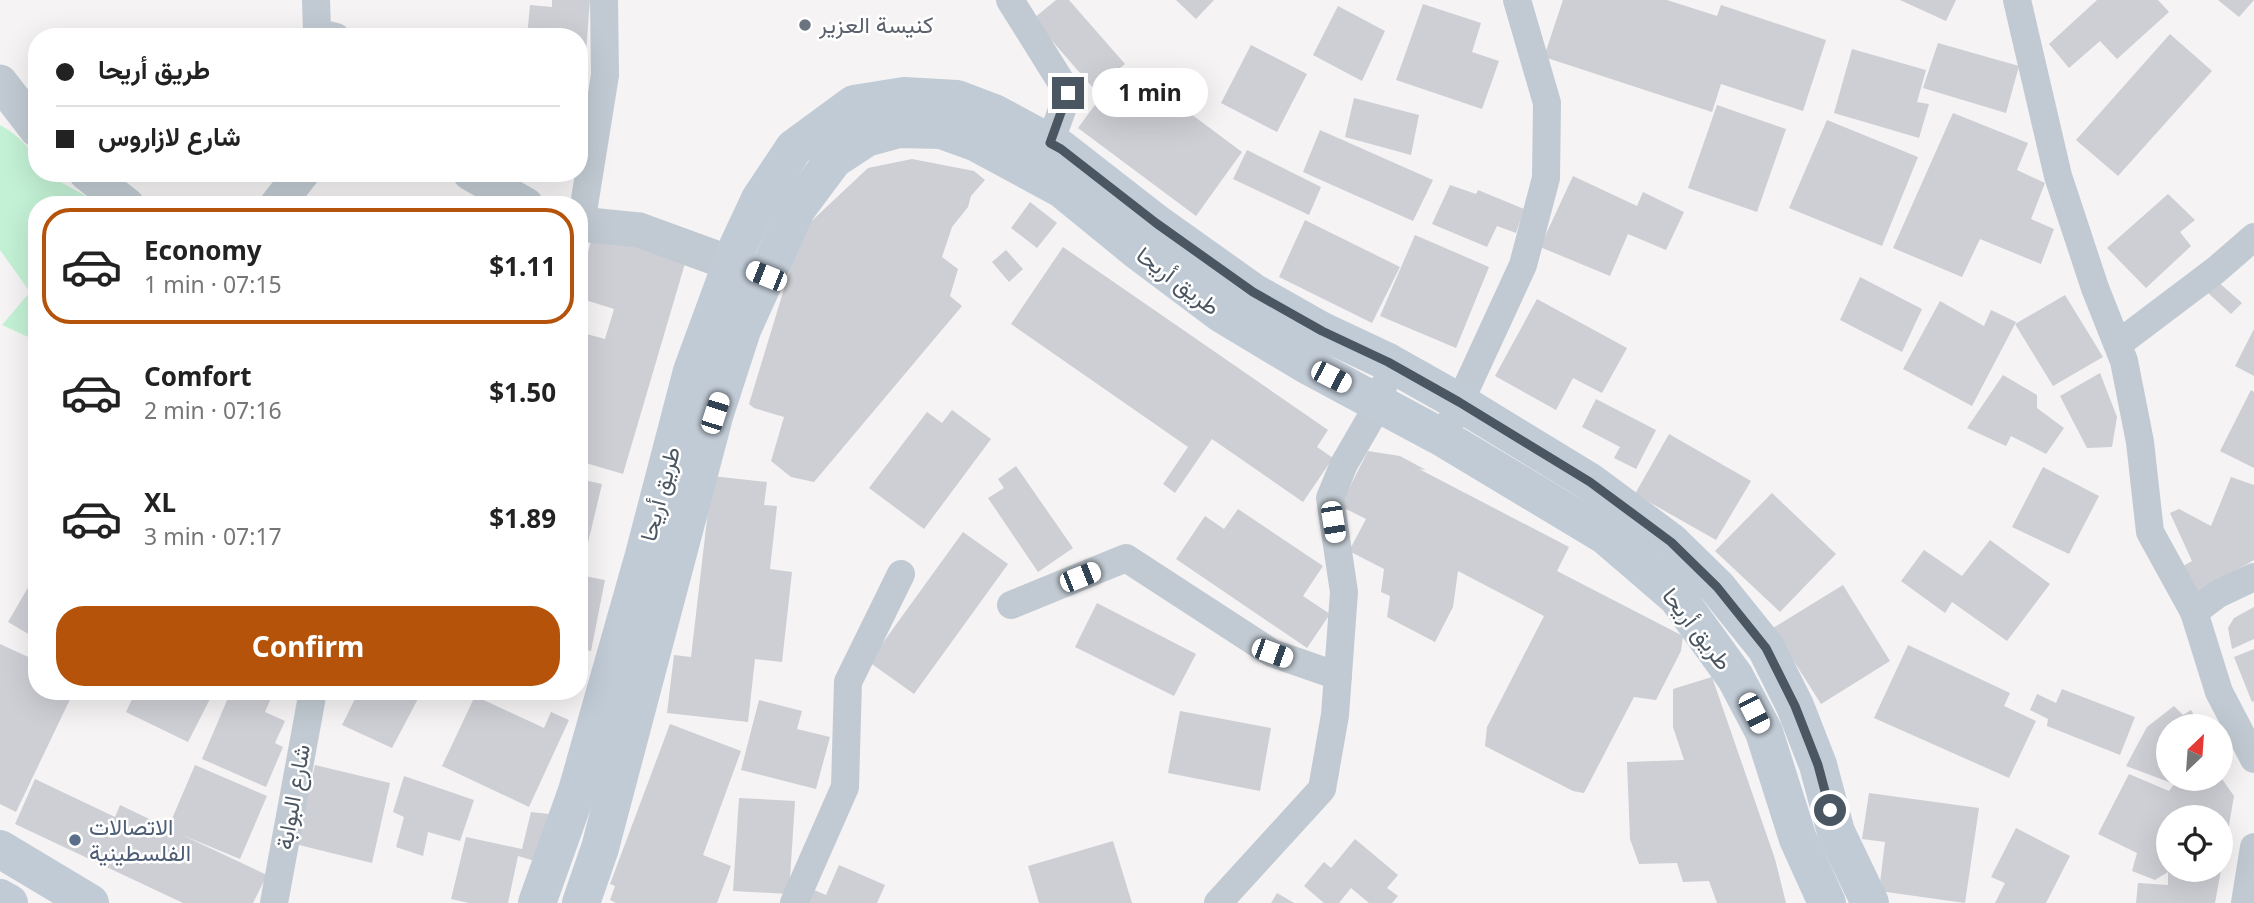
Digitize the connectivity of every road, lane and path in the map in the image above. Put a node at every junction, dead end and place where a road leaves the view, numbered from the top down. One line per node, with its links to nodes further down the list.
1 (316, 0): 6 (street)
2 (604, 0): 10 (street)
3 (1010, 0): 9 (street)
4 (1517, 0): 23 (street)
5 (2017, 0): 20 (street)
6 (317, 28)
7 (0, 82): 8 (street)
8 (28, 118)
9 (1050, 143): 19 (main road, طريق أريحا); 21 (main road, طريق أريحا)
10 (588, 176)
11 (98, 182): 14 (street)
12 (295, 182): 15 (street)
13 (486, 182): 16 (street)
14 (115, 196)
15 (284, 196)
16 (510, 196)
17 (588, 225): 19 (street)
18 (2254, 237): 20 (street)
19 (749, 269): 22 (main road, طريق أريحا); 39 (main road, طريق أريحا); 40 (main road, طريق أريحا)
20 (2118, 344): 28 (street)
21 (1388, 362): 22 (street); 23 (main road, طريق أريحا)
22 (1380, 402): 24 (main road, طريق أريحا); 29 (street)
23 (1459, 402): 24 (street); 43 (main road, طريق أريحا)
24 (1443, 438): 34 (main road, طريق أريحا)
25 (901, 574): 41 (street)
26 (2254, 577): 28 (street)
27 (1011, 605): 29 (street)
28 (2194, 612): 31 (street)
29 (1338, 676): 42 (street)
30 (311, 700): 38 (street, شارع البوابة)
31 (2254, 759)
32 (2254, 847): 44 (street)
33 (0, 849): 37 (main road)
34 (1819, 896)
35 (0, 898): 36 (main road)
36 (9, 903)
37 (90, 903)
38 (274, 903)
39 (537, 903)
40 (581, 903)
41 (794, 903)
42 (1218, 903)
43 (1870, 903)
44 (2245, 903)

